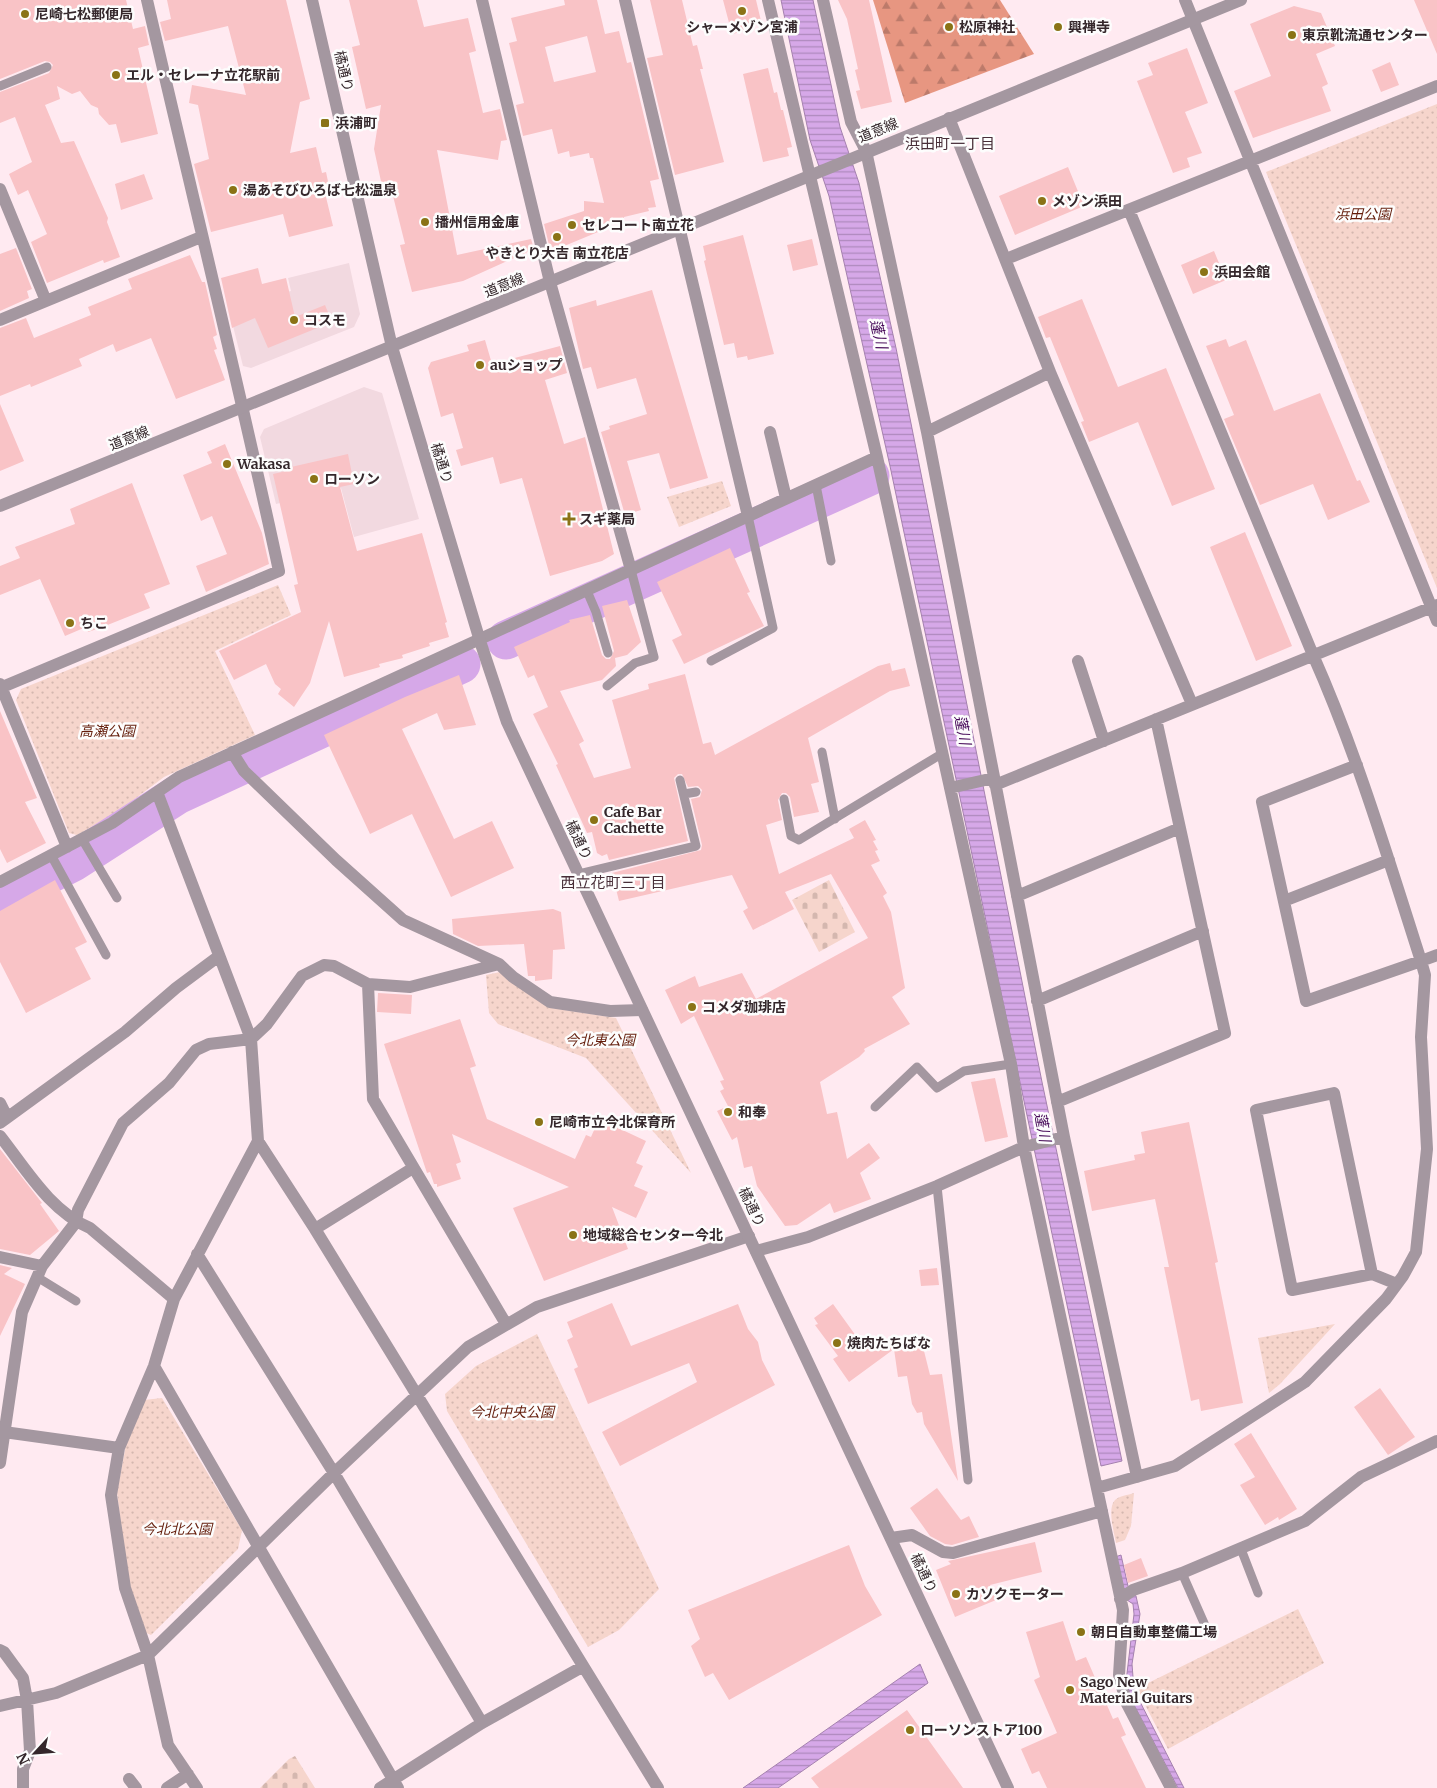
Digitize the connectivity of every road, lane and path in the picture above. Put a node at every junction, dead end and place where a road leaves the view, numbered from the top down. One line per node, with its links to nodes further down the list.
1 (147, 0): 20 (street)
2 (312, 0): 25 (street, 橘通り)
3 (482, 0): 22 (street)
4 (625, 0): 19 (street)
5 (768, 0): 16 (street)
6 (823, 0): 14 (street)
7 (1185, 0): 9 (street)
8 (1242, 0): 9 (street, 道意線)
9 (1192, 20): 13 (street, 道意線); 15 (street)
10 (47, 67): 11 (lane)
11 (0, 86)
12 (1437, 86): 15 (street)
13 (949, 118): 14 (street, 道意線); 21 (street)
14 (862, 153): 16 (street, 道意線); 29 (street)
15 (1250, 161): 18 (street); 38 (street)
16 (811, 175): 19 (street, 道意線); 30 (street)
17 (0, 189): 23 (street)
18 (1129, 210): 21 (street); 42 (street)
19 (679, 229): 22 (street, 道意線); 34 (street)
20 (201, 237): 23 (street); 27 (street)
21 (1006, 259): 26 (street)
22 (550, 282): 25 (street, 道意線); 36 (street)
23 (46, 301): 24 (street)
24 (0, 320)
25 (392, 347): 27 (street, 道意線); 40 (street, 橘通り)
26 (1050, 372): 29 (street); 47 (street)
27 (244, 408): 33 (street, 道意線); 45 (street)
28 (770, 432): 32 (street)
29 (927, 432): 55 (street)
30 (878, 457): 31 (street); 51 (street)
31 (817, 488): 32 (street); 35 (lane)
32 (786, 498): 34 (street)
33 (0, 506)
34 (749, 518): 36 (street); 43 (lane)
35 (831, 561)
36 (631, 573): 37 (street); 46 (lane)
37 (588, 593): 40 (street); 41 (lane)
38 (1434, 606): 39 (street); 42 (street)
39 (1437, 621)
40 (480, 640): 52 (street); 67 (street, 橘通り)
41 (608, 653)
42 (1313, 655): 47 (street); 53 (street)
43 (710, 661)
44 (1078, 661): 49 (street)
45 (1, 686): 64 (street)
46 (607, 686)
47 (1192, 704): 48 (street)
48 (1156, 719): 49 (street); 62 (street)
49 (1104, 740): 55 (street)
50 (822, 752): 61 (lane)
51 (942, 753): 56 (street); 61 (lane)
52 (234, 755): 58 (street); 77 (street)
53 (1357, 765): 66 (street); 71 (street)
54 (680, 780): 59 (lane)
55 (991, 782): 56 (street); 69 (street)
56 (952, 788): 82 (street)
57 (696, 792): 59 (lane)
58 (157, 794): 63 (street); 75 (street)
59 (684, 794): 67 (lane)
60 (784, 798): 61 (lane)
61 (835, 819)
62 (1180, 828): 69 (street); 72 (street)
63 (83, 842): 64 (street); 70 (lane)
64 (67, 846): 65 (street)
65 (53, 859): 68 (street); 73 (lane)
66 (1389, 860): 71 (street); 76 (street)
67 (579, 874): 80 (street, 橘通り)
68 (0, 882)
69 (1017, 896): 79 (street)
70 (117, 898)
71 (1284, 900): 76 (street)
72 (1203, 931): 79 (street); 84 (street)
73 (106, 955)
74 (1437, 955): 76 (street)
75 (219, 956): 81 (street); 86 (street)
76 (1421, 961): 101 (street)
77 (499, 964): 78 (street); 80 (street)
78 (368, 984): 81 (street); 91 (street)
79 (1037, 1001): 84 (street)
80 (642, 1010): 95 (street, 橘通り)
81 (251, 1039): 89 (street); 93 (street)
82 (1011, 1064): 85 (lane); 90 (street)
83 (0, 1102): 86 (street)
84 (1057, 1102): 88 (street)
85 (875, 1107)
86 (4, 1120)
87 (0, 1136): 93 (street)
88 (1060, 1138): 90 (street); 112 (street)
89 (258, 1141): 94 (street); 97 (street)
90 (1027, 1146): 92 (street); 114 (street)
91 (413, 1168): 94 (street); 104 (street)
92 (937, 1186): 96 (street); 113 (lane)
93 (76, 1222): 99 (street); 102 (street)
94 (315, 1229): 106 (street)
95 (749, 1236): 96 (street, 橘通り); 104 (street)
96 (756, 1251): 116 (street, 橘通り)
97 (197, 1254): 102 (street); 111 (street)
98 (0, 1257): 99 (street)
99 (39, 1271): 103 (lane); 107 (street)
100 (1372, 1274): 100 (street); 101 (street)
101 (1397, 1284): 112 (street)
102 (174, 1299): 105 (street)
103 (76, 1301)
104 (506, 1324): 106 (street)
105 (154, 1366): 109 (street); 117 (street)
106 (417, 1396): 111 (street); 125 (street)
107 (4, 1432): 109 (street); 110 (street)
108 (1437, 1441): 118 (street)
109 (119, 1448): 124 (street)
110 (0, 1463)
111 (334, 1473): 117 (street); 128 (street)
112 (1137, 1477): 114 (street)
113 (968, 1480)
114 (1097, 1488): 115 (street)
115 (1102, 1511): 116 (street); 121 (street)
116 (891, 1538): 136 (street, 橘通り)
117 (258, 1546): 124 (street); 130 (street)
118 (1241, 1549): 119 (street); 120 (lane)
119 (1182, 1574): 121 (street); 122 (lane)
120 (1258, 1593)
121 (1126, 1595): 137 (street)
122 (1204, 1623)
123 (0, 1650): 126 (street)
124 (148, 1655): 126 (street); 129 (street)
125 (582, 1667): 128 (street); 135 (street)
126 (27, 1700): 127 (street); 131 (street)
127 (0, 1706)
128 (482, 1723): 130 (street)
129 (188, 1774): 132 (street); 133 (street)
130 (396, 1784): 134 (street)
131 (23, 1788)
132 (167, 1788)
133 (197, 1788)
134 (380, 1788)
135 (658, 1788)
136 (1008, 1788)
137 (1171, 1788)

